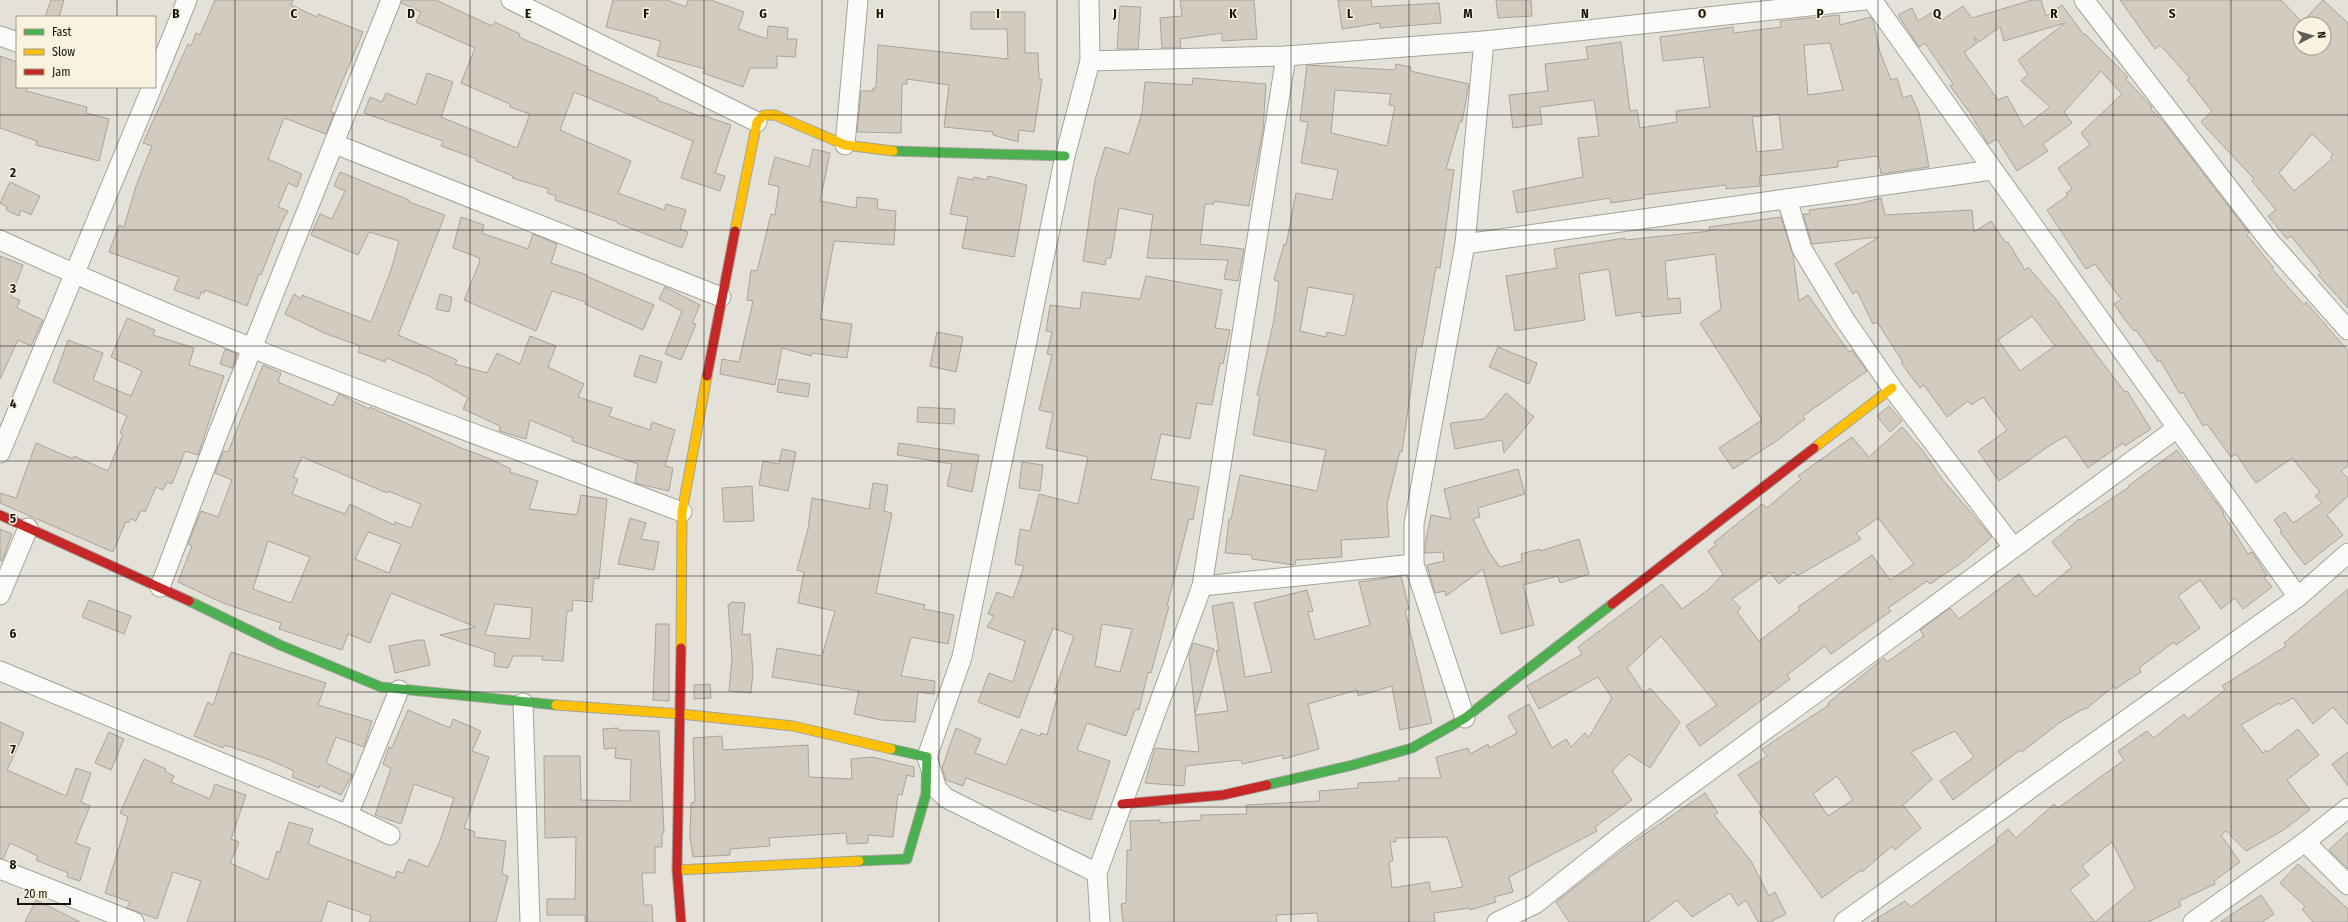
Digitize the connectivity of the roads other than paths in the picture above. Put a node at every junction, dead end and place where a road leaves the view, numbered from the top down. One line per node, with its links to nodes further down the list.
1 (186, 0): 14 (street)
2 (392, 0): 17 (street)
3 (512, 0): 16 (street)
4 (858, 0): 18 (street)
5 (1089, 0): 13 (street)
6 (1865, 0): 11 (street)
7 (1872, 0): 20 (street)
8 (2084, 0): 26 (street)
9 (0, 36): 10 (street)
10 (16, 42)
11 (1484, 42): 12 (street); 23 (street)
12 (1286, 56): 13 (street); 37 (street)
13 (1090, 61): 19 (street)
14 (156, 72)
15 (149, 88): 24 (street)
16 (757, 122): 18 (street); 25 (street)
17 (335, 144): 25 (street); 27 (street)
18 (845, 145): 19 (street)
19 (1065, 156): 46 (street)
20 (1992, 170): 21 (street); 29 (street)
21 (1787, 199): 23 (street); 28 (street)
22 (0, 240): 24 (street)
23 (1465, 244): 36 (street)
24 (73, 274): 27 (street); 30 (street)
25 (720, 297): 31 (street)
26 (2348, 330)
27 (252, 349): 31 (street); 38 (street)
28 (1892, 388): 34 (street); 45 (street)
29 (2177, 428): 34 (street); 40 (street)
30 (1, 449)
31 (682, 512): 44 (street)
32 (0, 515): 33 (street)
33 (28, 528): 38 (street); 39 (street)
34 (2013, 547): 60 (street)
35 (2348, 553): 40 (street)
36 (1414, 564): 37 (street); 45 (street)
37 (1202, 586): 47 (street)
38 (160, 587): 42 (street)
39 (0, 595)
40 (2298, 597): 61 (street)
41 (0, 671): 49 (street)
42 (399, 690): 43 (street); 49 (street)
43 (523, 703): 44 (street); 57 (street)
44 (681, 714): 46 (street); 53 (street)
45 (1464, 718): 47 (street)
46 (927, 756): 53 (street); 54 (street)
47 (1122, 804): 54 (street)
48 (2348, 808): 51 (street)
49 (348, 815): 50 (street)
50 (390, 835)
51 (2305, 842): 55 (street); 62 (street)
52 (0, 869): 56 (street)
53 (677, 870): 58 (street)
54 (1097, 873): 59 (street)
55 (2348, 885)
56 (134, 922)
57 (530, 922)
58 (681, 922)
59 (1100, 922)
60 (1497, 922)
61 (1844, 922)
62 (2193, 922)

